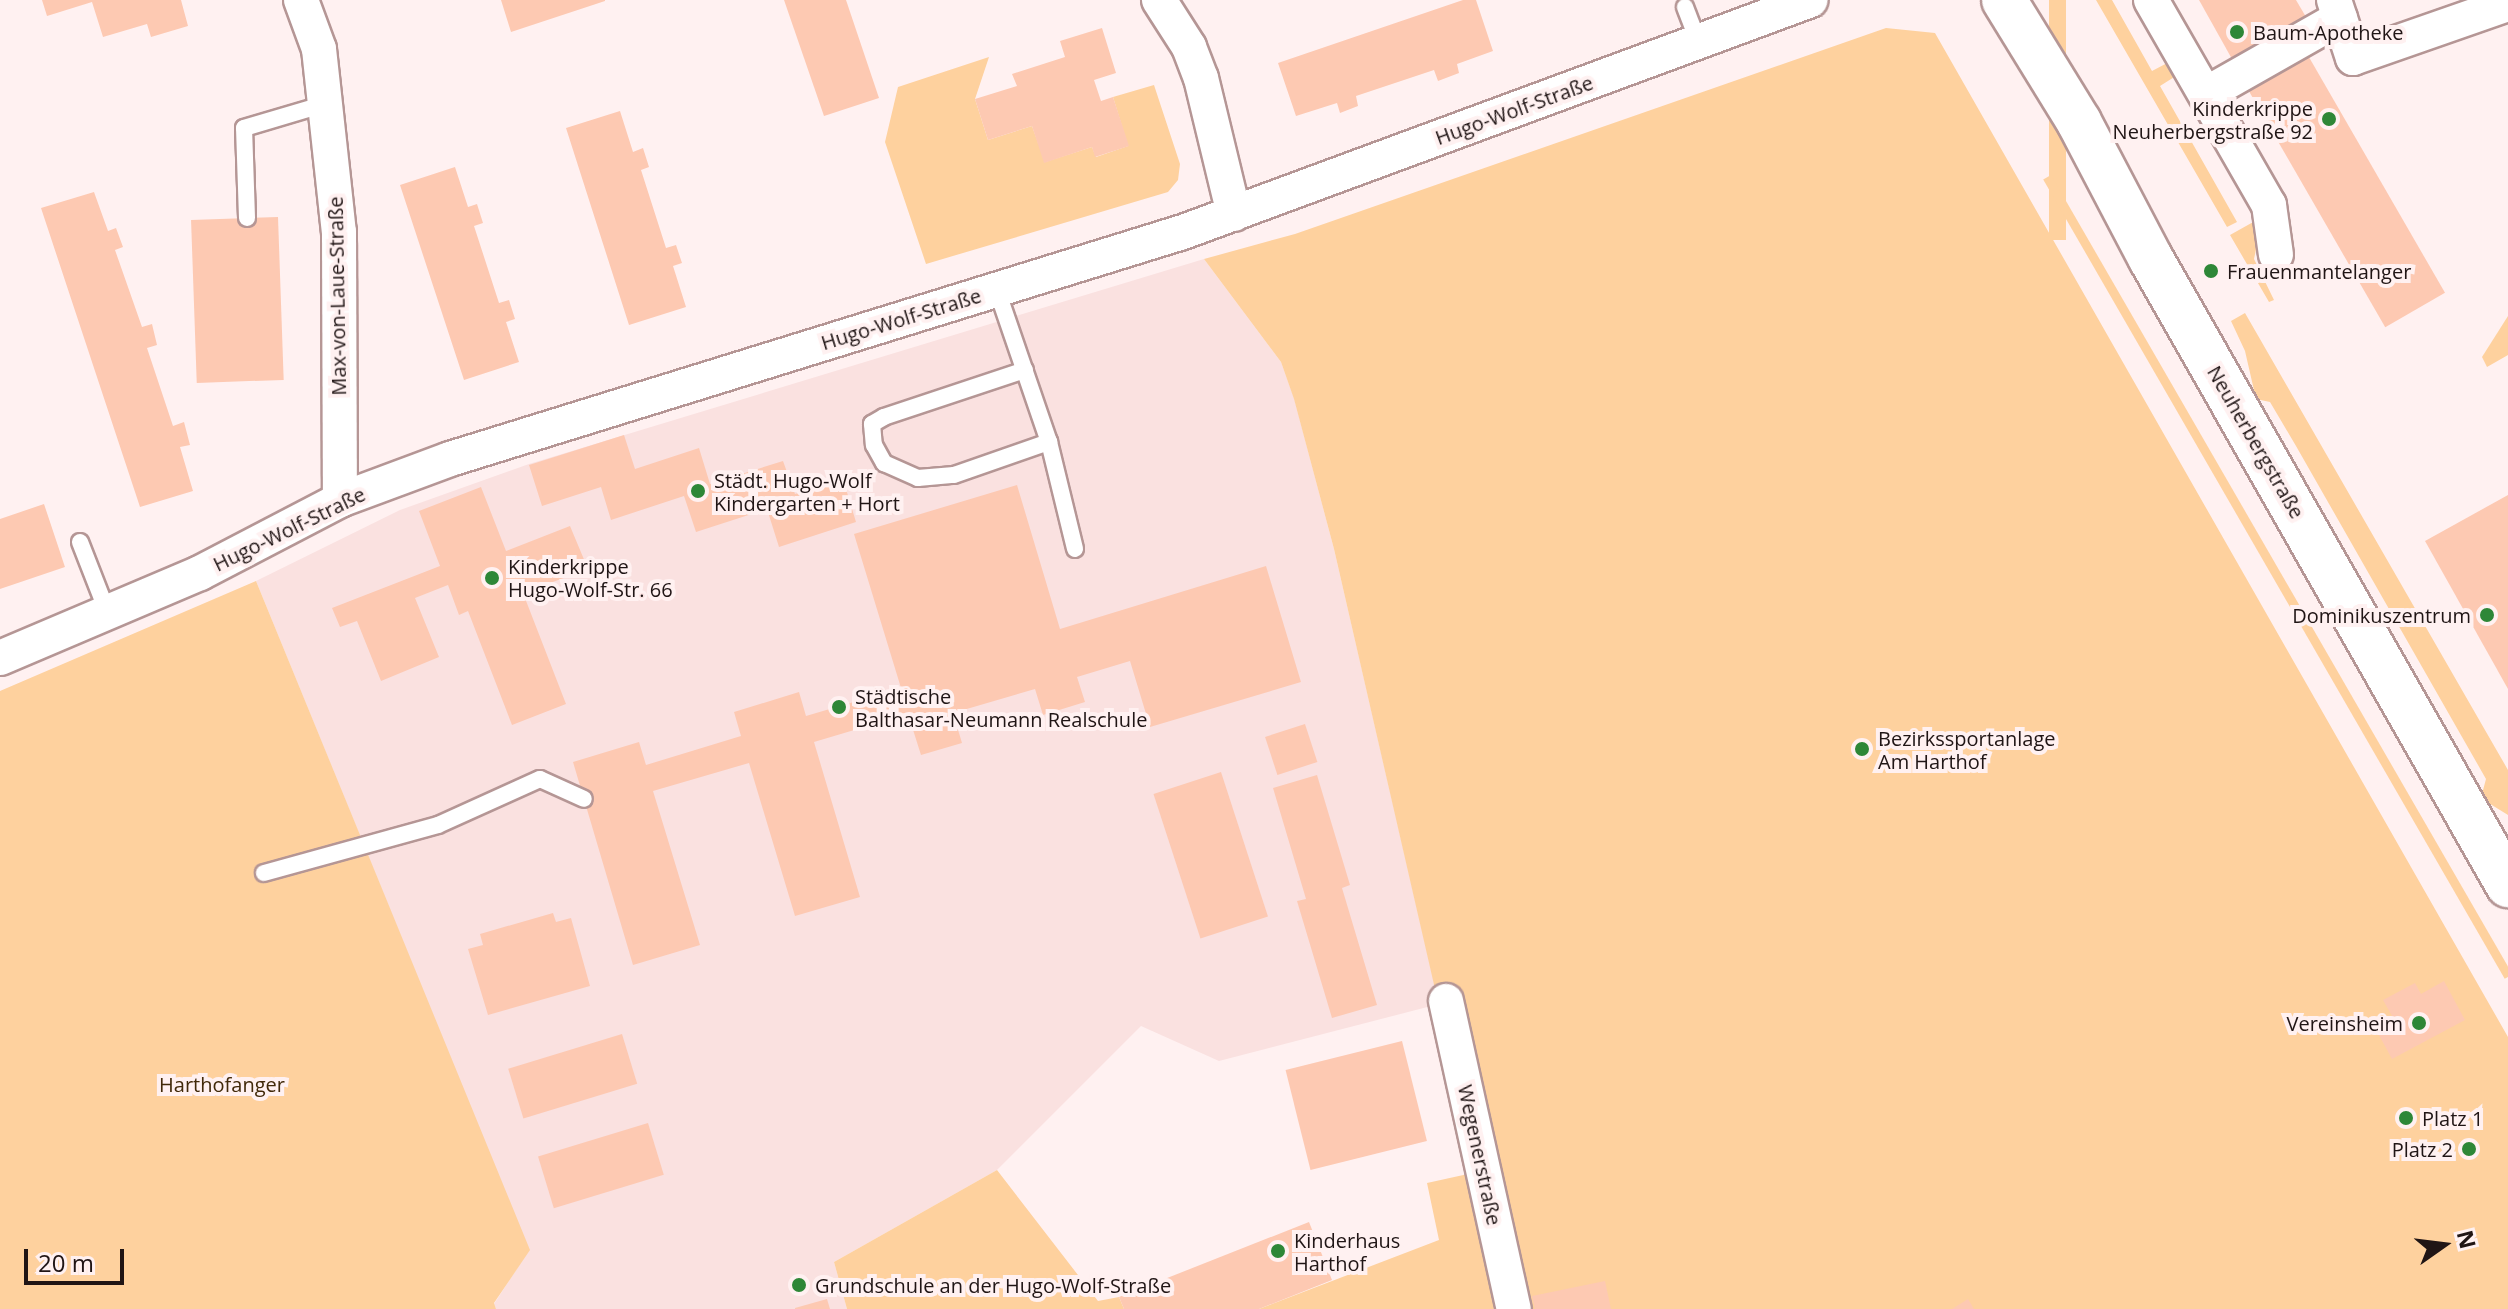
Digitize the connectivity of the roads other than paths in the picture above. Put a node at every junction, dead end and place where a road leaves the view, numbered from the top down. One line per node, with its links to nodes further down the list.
1 (301, 0): 11 (street, Max-von-Laue-Straße)
2 (1159, 0): 12 (street)
3 (1811, 0): 9 (street, Hugo-Wolf-Straße)
4 (2004, 0): 24 (main road, Neuherbergstraße)
5 (2151, 0): 10 (street)
6 (2508, 4): 8 (street)
7 (1685, 7): 9 (lane)
8 (2337, 9): 10 (street)
9 (1698, 41): 12 (street, Hugo-Wolf-Straße)
10 (2206, 94): 14 (street)
11 (325, 104): 13 (lane); 18 (street, Max-von-Laue-Straße)
12 (1234, 214): 15 (street, Hugo-Wolf-Straße)
13 (247, 218)
14 (2276, 255)
15 (997, 290): 16 (lane); 18 (street, Hugo-Wolf-Straße)
16 (1025, 370): 17 (lane); 17 (lane)
17 (1049, 442): 20 (lane)
18 (340, 500): 21 (street, Hugo-Wolf-Straße)
19 (80, 542): 21 (lane)
20 (1075, 549)
21 (108, 614): 22 (street, Hugo-Wolf-Straße)
22 (0, 658)
23 (584, 799): 25 (lane)
24 (2503, 864)
25 (264, 873)
26 (1446, 1001): 27 (street, Wegenerstraße)
27 (1514, 1309)

